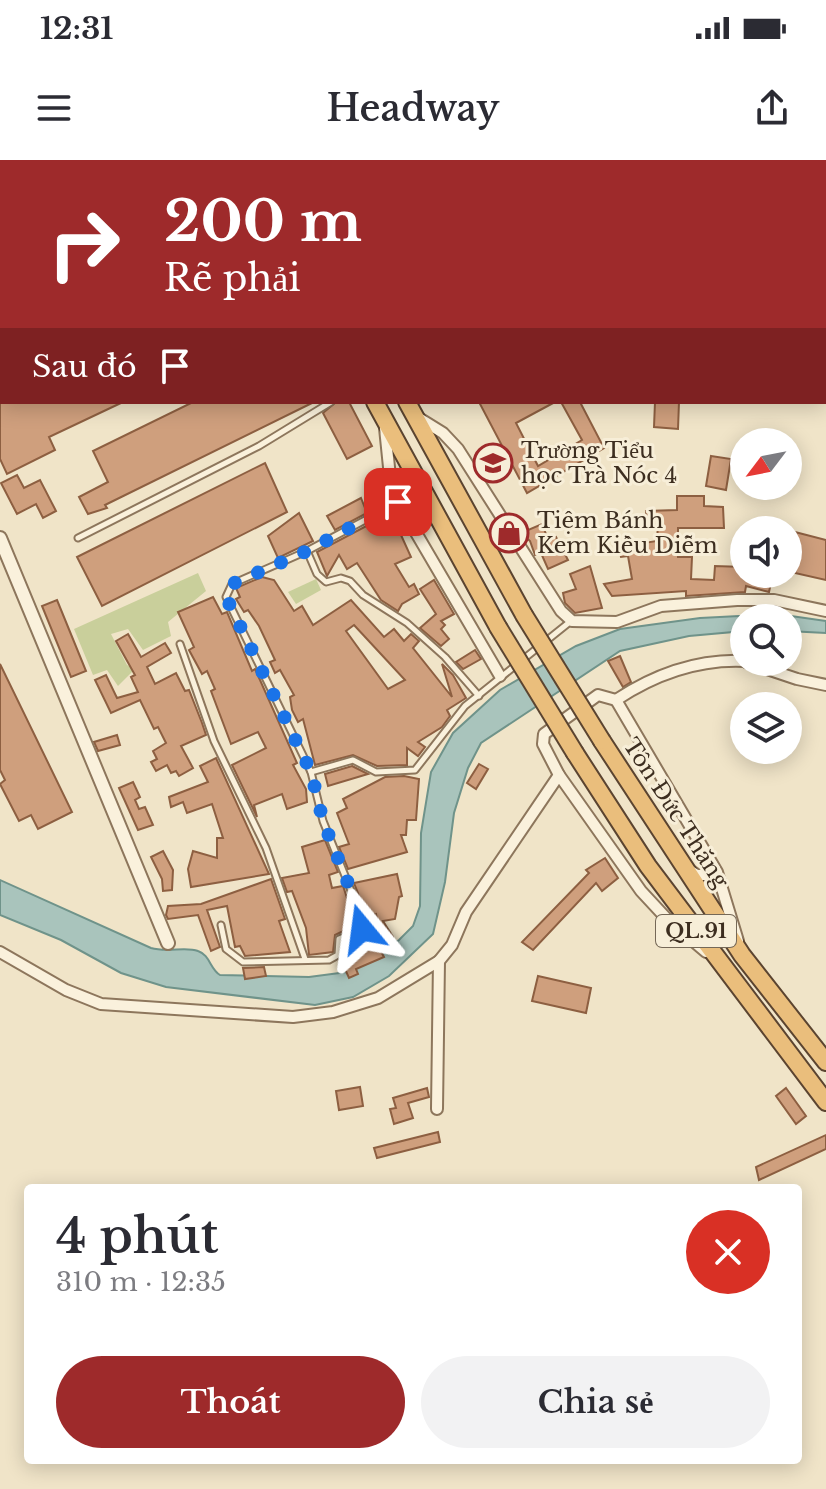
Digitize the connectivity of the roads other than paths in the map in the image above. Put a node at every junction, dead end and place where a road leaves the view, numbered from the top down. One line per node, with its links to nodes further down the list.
1 (328, 404): 7 (lane)
2 (376, 404): 4 (highway, QL.91)
3 (410, 408): 10 (street); 21 (highway, Tôn Đức Thắng / QL.91, bridge)
4 (385, 425): 5 (street); 22 (highway, QL.91, bridge)
5 (398, 502): 8 (lane); 13 (street)
6 (0, 538): 25 (street)
7 (78, 538)
8 (307, 551): 16 (lane); 18 (lane)
9 (826, 611): 10 (street)
10 (572, 621): 13 (lane)
11 (180, 644): 29 (lane)
12 (730, 662): 17 (street)
13 (500, 676): 16 (lane)
14 (787, 676): 15 (street)
15 (826, 685)
16 (479, 696): 18 (lane)
17 (616, 700): 19 (street); 20 (street)
18 (311, 772): 29 (lane)
19 (559, 775): 23 (street); 28 (street)
20 (713, 866): 21 (street); 27 (street)
21 (685, 867): 27 (highway, Tôn Đức Thắng / QL.91)
22 (661, 884): 23 (street); 30 (highway, QL.91)
23 (647, 897): 30 (street)
24 (221, 925): 29 (lane)
25 (168, 943)
26 (0, 952): 28 (street)
27 (742, 955): 31 (highway, Tôn Đức Thắng / QL.91)
28 (440, 958): 33 (street)
29 (305, 959)
30 (720, 963): 32 (highway, QL.91)
31 (826, 1062)
32 (826, 1102)
33 (437, 1109)

